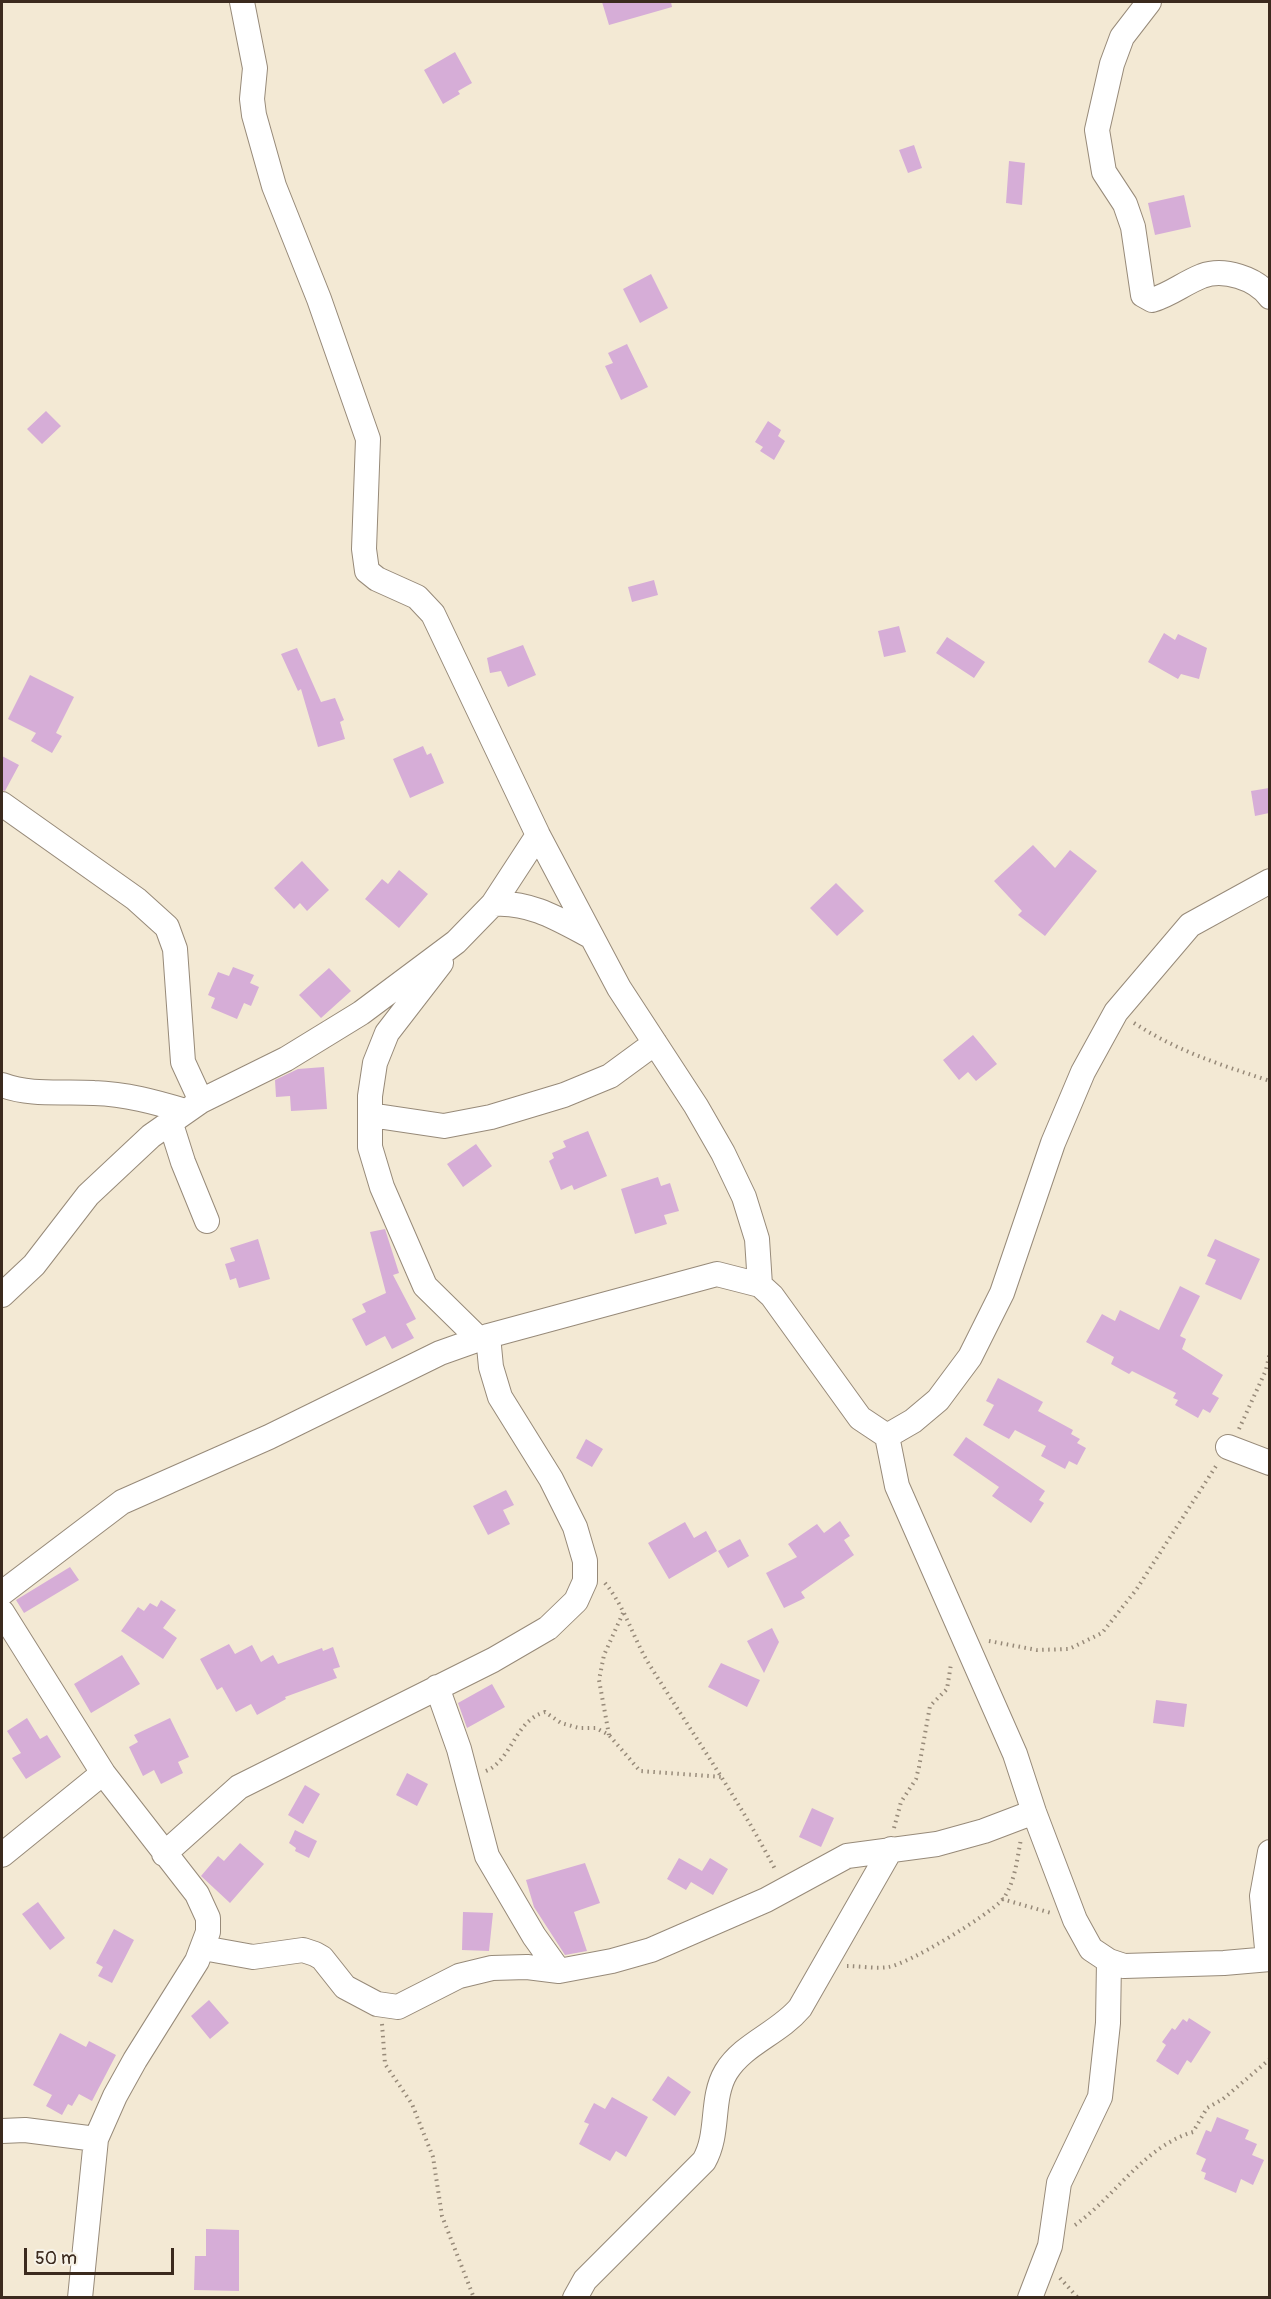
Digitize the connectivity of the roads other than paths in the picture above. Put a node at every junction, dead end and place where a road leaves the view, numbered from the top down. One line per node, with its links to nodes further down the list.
1 (242, 2): 5 (street)
2 (1149, 2): 3 (street)
3 (1269, 297)
4 (2, 804): 12 (street)
5 (538, 836): 7 (street); 8 (street)
6 (1269, 881): 18 (street)
7 (493, 904): 8 (street); 9 (street)
8 (592, 937): 10 (street)
9 (456, 942): 12 (street); 13 (street)
10 (655, 1044): 13 (street); 15 (street)
11 (2, 1085): 12 (street)
12 (186, 1111): 14 (street); 16 (street)
13 (370, 1114): 17 (street)
14 (207, 1221)
15 (760, 1285): 17 (street); 18 (street)
16 (2, 1295)
17 (483, 1337): 21 (street); 23 (street)
18 (886, 1436): 25 (street)
19 (1228, 1447): 20 (street)
20 (1269, 1463)
21 (2, 1593)
22 (2, 1612): 24 (street)
23 (437, 1687): 28 (street); 33 (street)
24 (103, 1773): 28 (street); 29 (street)
25 (1030, 1814): 26 (street); 32 (street)
26 (891, 1850): 33 (street); 37 (street)
27 (1269, 1852): 31 (street)
28 (164, 1854): 30 (street)
29 (2, 1855)
30 (203, 1948): 33 (street); 35 (street)
31 (1269, 1959): 32 (street)
32 (1109, 1960): 38 (street)
33 (559, 1971)
34 (2, 2131): 35 (street)
35 (96, 2139): 36 (street)
36 (80, 2298)
37 (575, 2298)
38 (1030, 2298)

